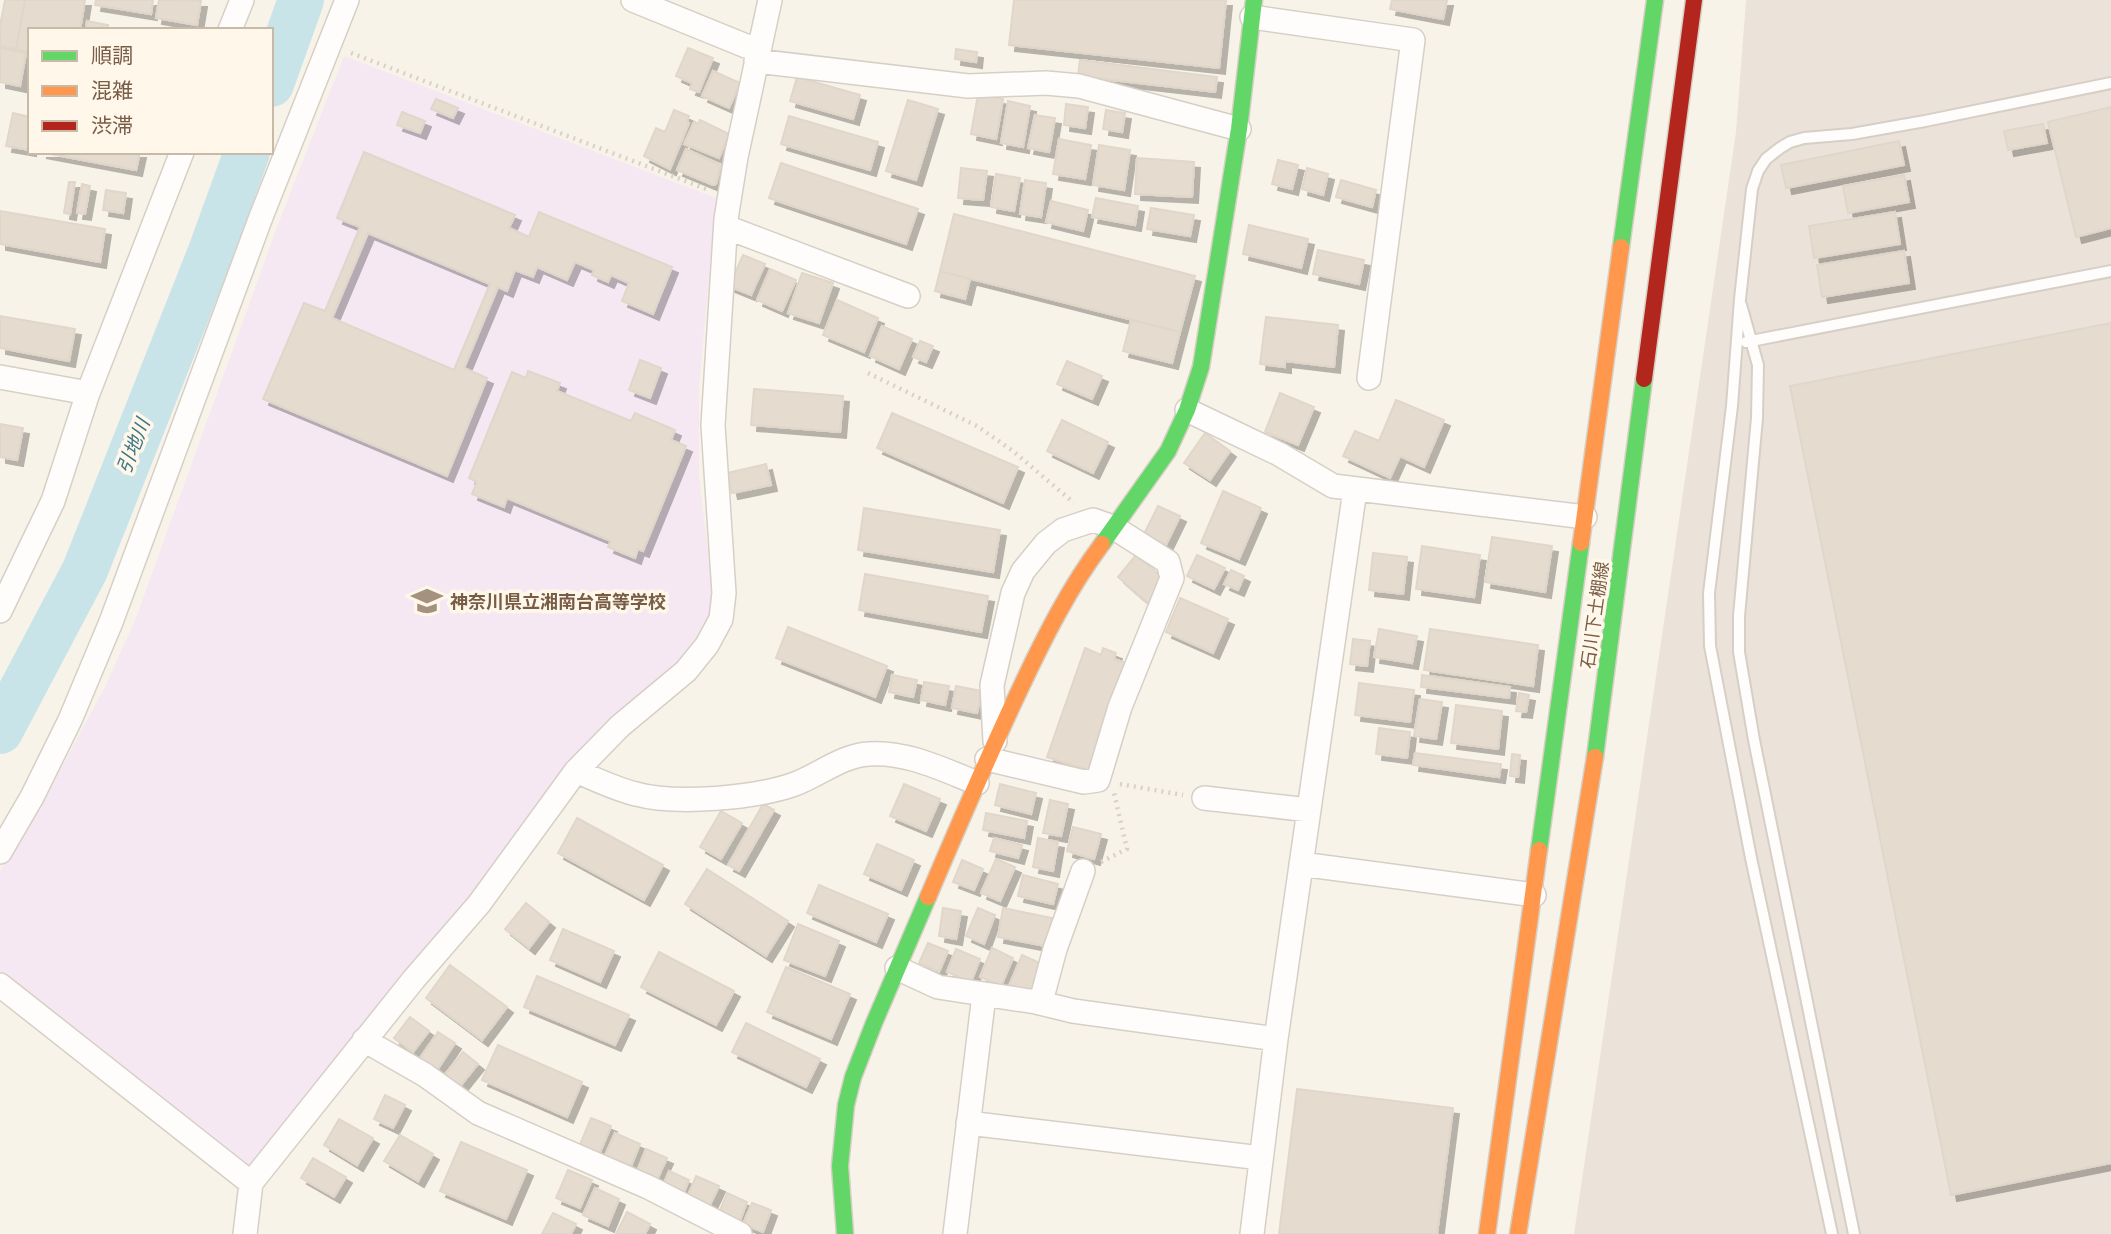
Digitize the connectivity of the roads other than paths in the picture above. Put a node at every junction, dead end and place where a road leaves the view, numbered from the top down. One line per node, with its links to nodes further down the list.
1 (242, 0): 8 (street)
2 (347, 0): 32 (street)
3 (634, 0): 9 (street)
4 (770, 0): 9 (street)
5 (1655, 0): 24 (street, 石川下土棚線)
6 (1694, 0): 51 (street, 石川下土棚線)
7 (1253, 9): 11 (street); 20 (street)
8 (231, 28)
9 (758, 54): 11 (street); 13 (street)
10 (2111, 83): 16 (lane)
11 (1239, 130): 22 (street)
12 (181, 154): 21 (street)
13 (726, 227): 15 (street); 28 (street)
14 (2111, 271): 17 (lane)
15 (908, 296)
16 (1740, 299): 17 (lane); 18 (lane)
17 (1753, 341): 18 (lane); 53 (lane)
18 (1736, 343): 52 (lane)
19 (0, 377): 21 (street)
20 (1369, 378)
21 (88, 393): 26 (street)
22 (1187, 410): 23 (street); 25 (street)
23 (1355, 490): 24 (street); 31 (street)
24 (1585, 517): 35 (street, 石川下土棚線)
25 (1103, 523): 27 (street); 27 (street); 27 (street)
26 (0, 611)
27 (991, 750): 29 (street)
28 (576, 771): 29 (street); 41 (street)
29 (977, 783): 36 (street)
30 (1204, 798): 31 (street)
31 (1309, 810): 33 (street)
32 (0, 852)
33 (1301, 864): 35 (street); 40 (street)
34 (1083, 872): 39 (street)
35 (1534, 895): 50 (street, 石川下土棚線)
36 (897, 968): 38 (street); 47 (street)
37 (0, 985): 44 (street)
38 (984, 995): 39 (street); 42 (street)
39 (1036, 1002): 40 (street)
40 (1276, 1039): 43 (street)
41 (365, 1040): 44 (street); 46 (street)
42 (968, 1123): 43 (street); 48 (street)
43 (1261, 1158): 49 (street)
44 (251, 1183): 45 (street)
45 (245, 1234)
46 (740, 1234)
47 (845, 1234)
48 (954, 1234)
49 (1252, 1234)
50 (1487, 1234)
51 (1518, 1234)
52 (1832, 1234)
53 (1854, 1234)

